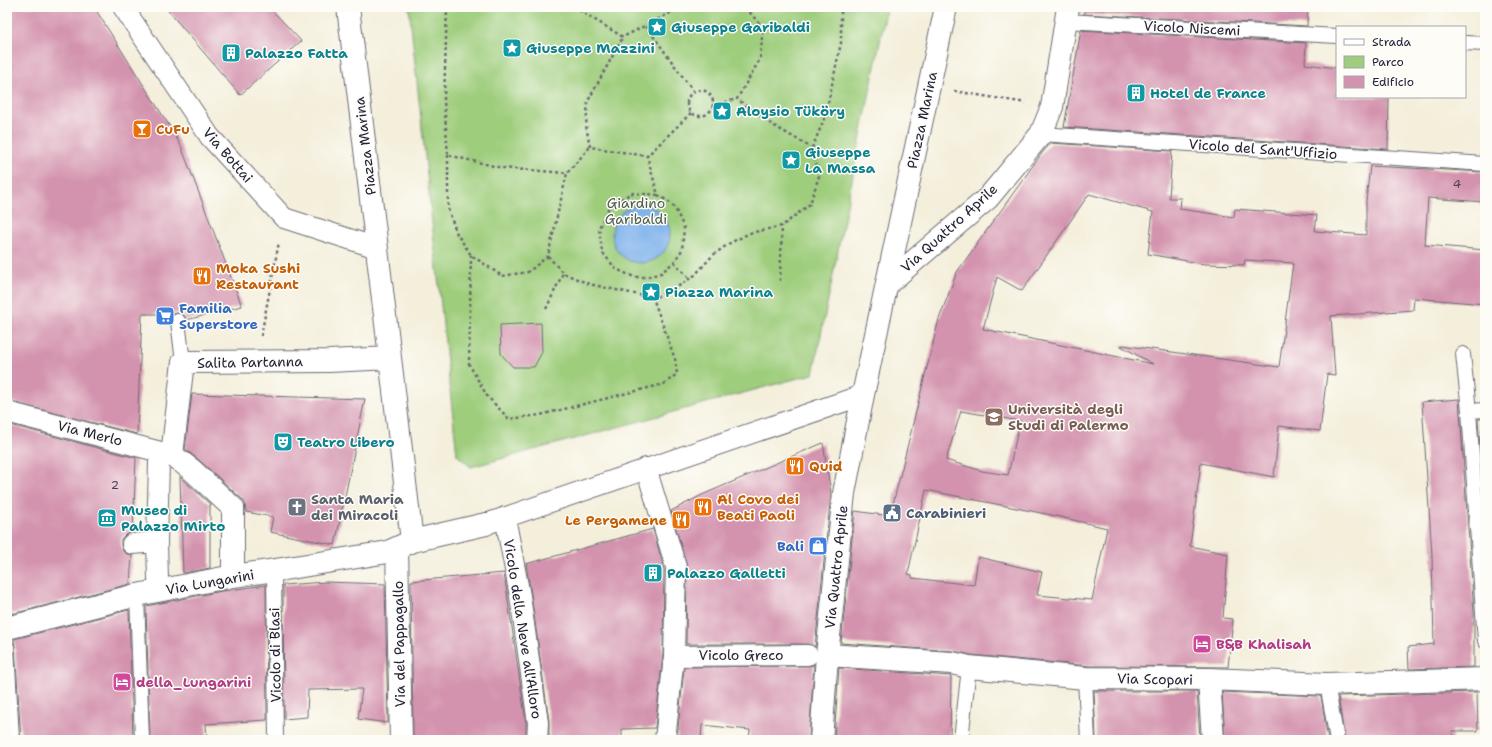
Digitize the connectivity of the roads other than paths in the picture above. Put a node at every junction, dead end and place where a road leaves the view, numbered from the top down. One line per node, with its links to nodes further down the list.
1 (123, 7): 10 (street, Via Bottai)
2 (348, 7): 10 (street, Piazza Marina)
3 (946, 7): 11 (street, Piazza Marina)
4 (1067, 14): 5 (lane, Vicolo Niscemi); 8 (street, Via Quattro Aprile)
5 (1336, 36)
6 (1466, 43): 7 (lane)
7 (1485, 44)
8 (1041, 134): 9 (lane, Vicolo del Sant'Uffizio); 11 (street, Via Quattro Aprile)
9 (1485, 164)
10 (377, 248): 14 (street, Piazza Marina)
11 (886, 284): 16 (street, Piazza Marina)
12 (178, 322): 15 (lane)
13 (1463, 354): 18 (lane)
14 (390, 358): 15 (street, Salita Partanna); 25 (street, Piazza Marina)
15 (183, 362): 20 (street, Salita Partanna)
16 (863, 395): 21 (street); 33 (street, Via Quattro Aprile)
17 (1485, 410): 18 (lane)
18 (1469, 411): 31 (lane)
19 (7, 412): 20 (street, Via Merlo)
20 (166, 458): 23 (street); 27 (street)
21 (646, 468): 22 (street); 34 (street)
22 (495, 521): 25 (street); 44 (street, Vicolo della Neve all'Alloro)
23 (157, 542): 24 (street); 28 (street)
24 (132, 544)
25 (405, 544): 26 (street, Via Lungarini); 43 (street, Via del Pappagallo)
26 (274, 571): 27 (street, Via Lungarini); 42 (lane, Vicolo di Blasi)
27 (233, 576): 29 (street, Via Lungarini)
28 (158, 579)
29 (137, 595): 30 (street, Via Lungarini); 41 (lane)
30 (7, 628)
31 (1485, 641)
32 (7, 647): 40 (lane)
33 (817, 655): 34 (street, Vicolo Greco); 35 (street, Via Scopari); 46 (street, Via Quattro Aprile)
34 (674, 656): 45 (street)
35 (969, 667): 36 (street, Via Scopari); 47 (lane)
36 (1085, 678): 37 (street, Via Scopari); 48 (lane)
37 (1209, 679): 39 (street, Via Scopari); 49 (street)
38 (1485, 679): 39 (street, Via Scopari)
39 (1326, 684): 50 (lane)
40 (12, 740)
41 (142, 740)
42 (276, 740)
43 (401, 740)
44 (537, 740)
45 (665, 740)
46 (821, 740)
47 (961, 740)
48 (1088, 740)
49 (1213, 740)
50 (1337, 740)

